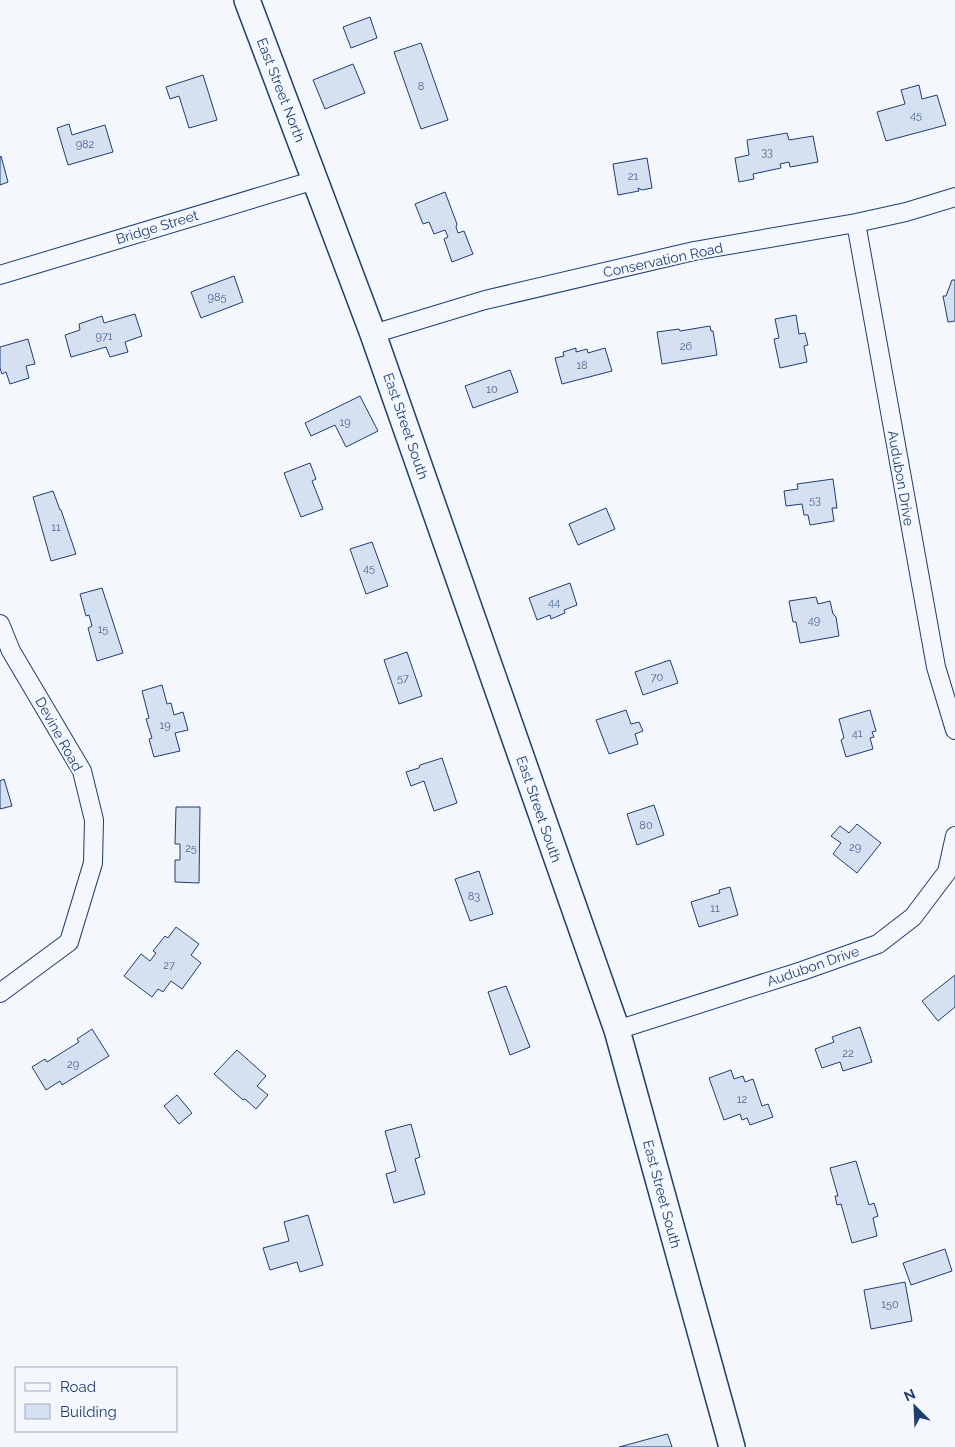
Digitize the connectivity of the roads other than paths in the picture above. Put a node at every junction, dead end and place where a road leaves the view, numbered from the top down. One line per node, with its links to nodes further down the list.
1 (248, 0): 2 (main road, East Street North)
2 (315, 180): 5 (street, Bridge Street); 6 (main road, East Street South)
3 (955, 197): 4 (street, Conservation Road)
4 (856, 223): 6 (street, Conservation Road); 8 (street, Audubon Drive)
5 (0, 275)
6 (373, 334): 11 (main road, East Street South)
7 (0, 624): 10 (street, Devine Road)
8 (955, 730)
9 (955, 836): 11 (street, Audubon Drive)
10 (0, 993)
11 (617, 1030): 12 (main road, East Street South)
12 (732, 1447)

